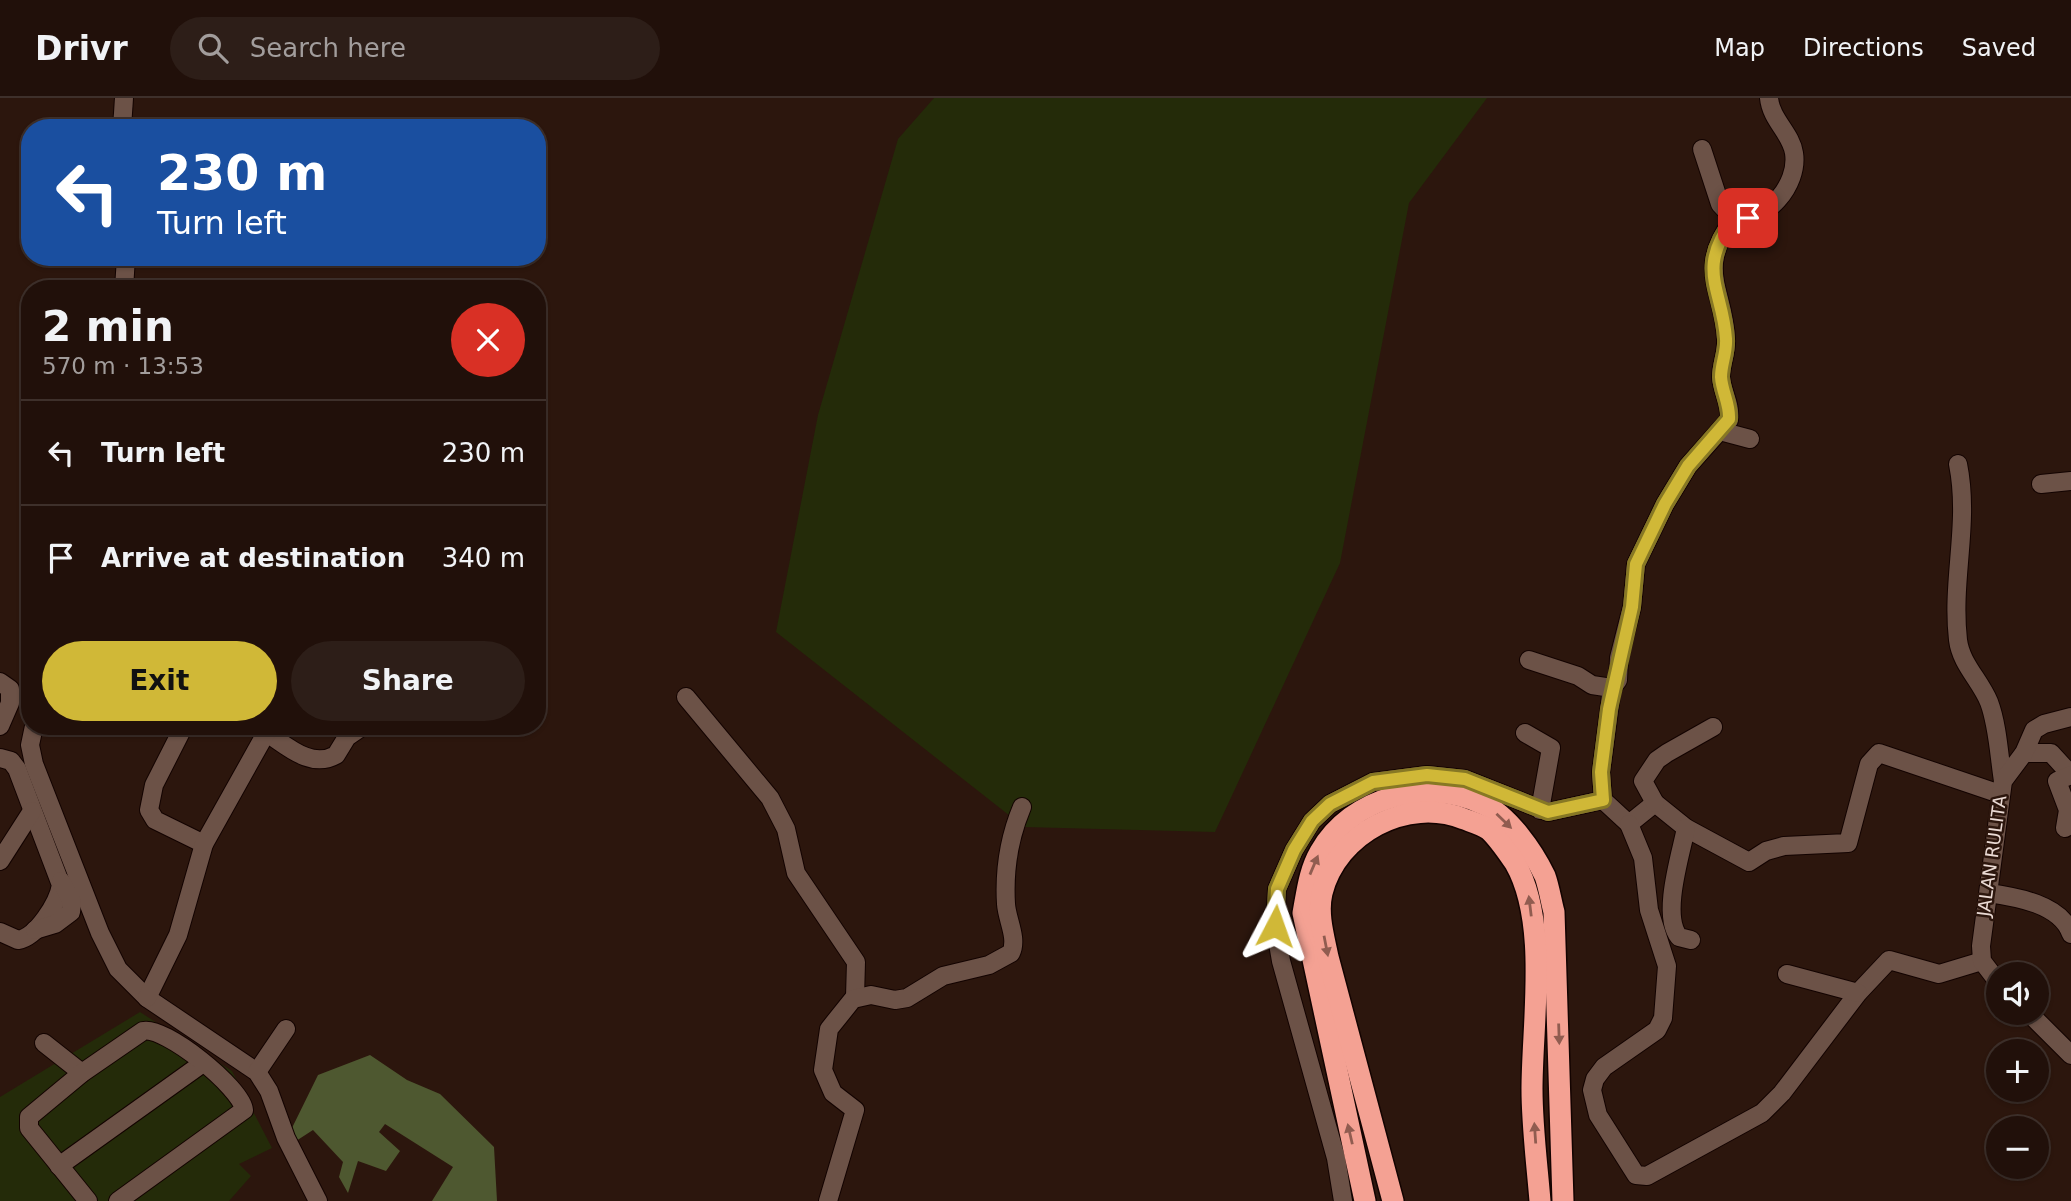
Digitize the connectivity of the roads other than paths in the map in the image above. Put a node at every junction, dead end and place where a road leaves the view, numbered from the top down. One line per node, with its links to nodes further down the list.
1 (124, 98): 3 (street)
2 (1769, 98): 5 (street)
3 (123, 119)
4 (1702, 149): 5 (street)
5 (1734, 219): 6 (street)
6 (1720, 431): 7 (street); 13 (street)
7 (1750, 439)
8 (1958, 464): 27 (street)
9 (2071, 481): 10 (street)
10 (2041, 484)
11 (1529, 660): 13 (street)
12 (0, 682): 16 (street)
13 (1612, 688): 28 (street)
14 (686, 697): 46 (street)
15 (2071, 717): 24 (street, JALAN RULITA)
16 (0, 726)
17 (1713, 727): 29 (street)
18 (1525, 733): 31 (street)
19 (32, 735): 47 (street)
20 (179, 735): 36 (street)
21 (265, 735): 36 (street)
22 (274, 735): 23 (street)
23 (350, 735)
24 (2024, 752): 26 (street); 27 (street, JALAN RULITA)
25 (0, 758): 32 (street)
26 (2071, 775): 35 (street)
27 (2002, 788): 34 (street); 38 (street, JALAN RULITA)
28 (1603, 800): 31 (street); 33 (street)
29 (1655, 803): 33 (street); 34 (street)
30 (1022, 807): 46 (street)
31 (1540, 810): 60 (street)
32 (32, 811): 37 (street); 39 (street)
33 (1629, 824): 45 (street)
34 (1686, 828): 41 (street)
35 (2065, 828)
36 (204, 844): 47 (street)
37 (0, 861)
38 (1989, 893): 40 (street); 42 (street, JALAN RULITA)
39 (0, 932)
40 (2071, 934)
41 (1691, 940)
42 (1982, 961): 43 (street); 45 (street)
43 (1986, 966)
44 (1787, 974): 45 (street)
45 (1858, 993)
46 (855, 997): 59 (street)
47 (146, 999): 53 (street)
48 (2041, 1025): 51 (street)
49 (286, 1029): 53 (street)
50 (44, 1043): 54 (street)
51 (2071, 1055)
52 (202, 1063): 54 (street); 55 (street); 57 (street)
53 (257, 1072): 58 (street)
54 (82, 1073): 55 (street)
55 (60, 1166): 56 (street)
56 (88, 1201)
57 (118, 1201)
58 (318, 1201)
59 (828, 1201)
60 (1343, 1201)
61 (1365, 1201): 64 (highway, one-way to 64)
62 (1394, 1201): 63 (highway, one-way to 62)
63 (1540, 1201)
64 (1563, 1201)

